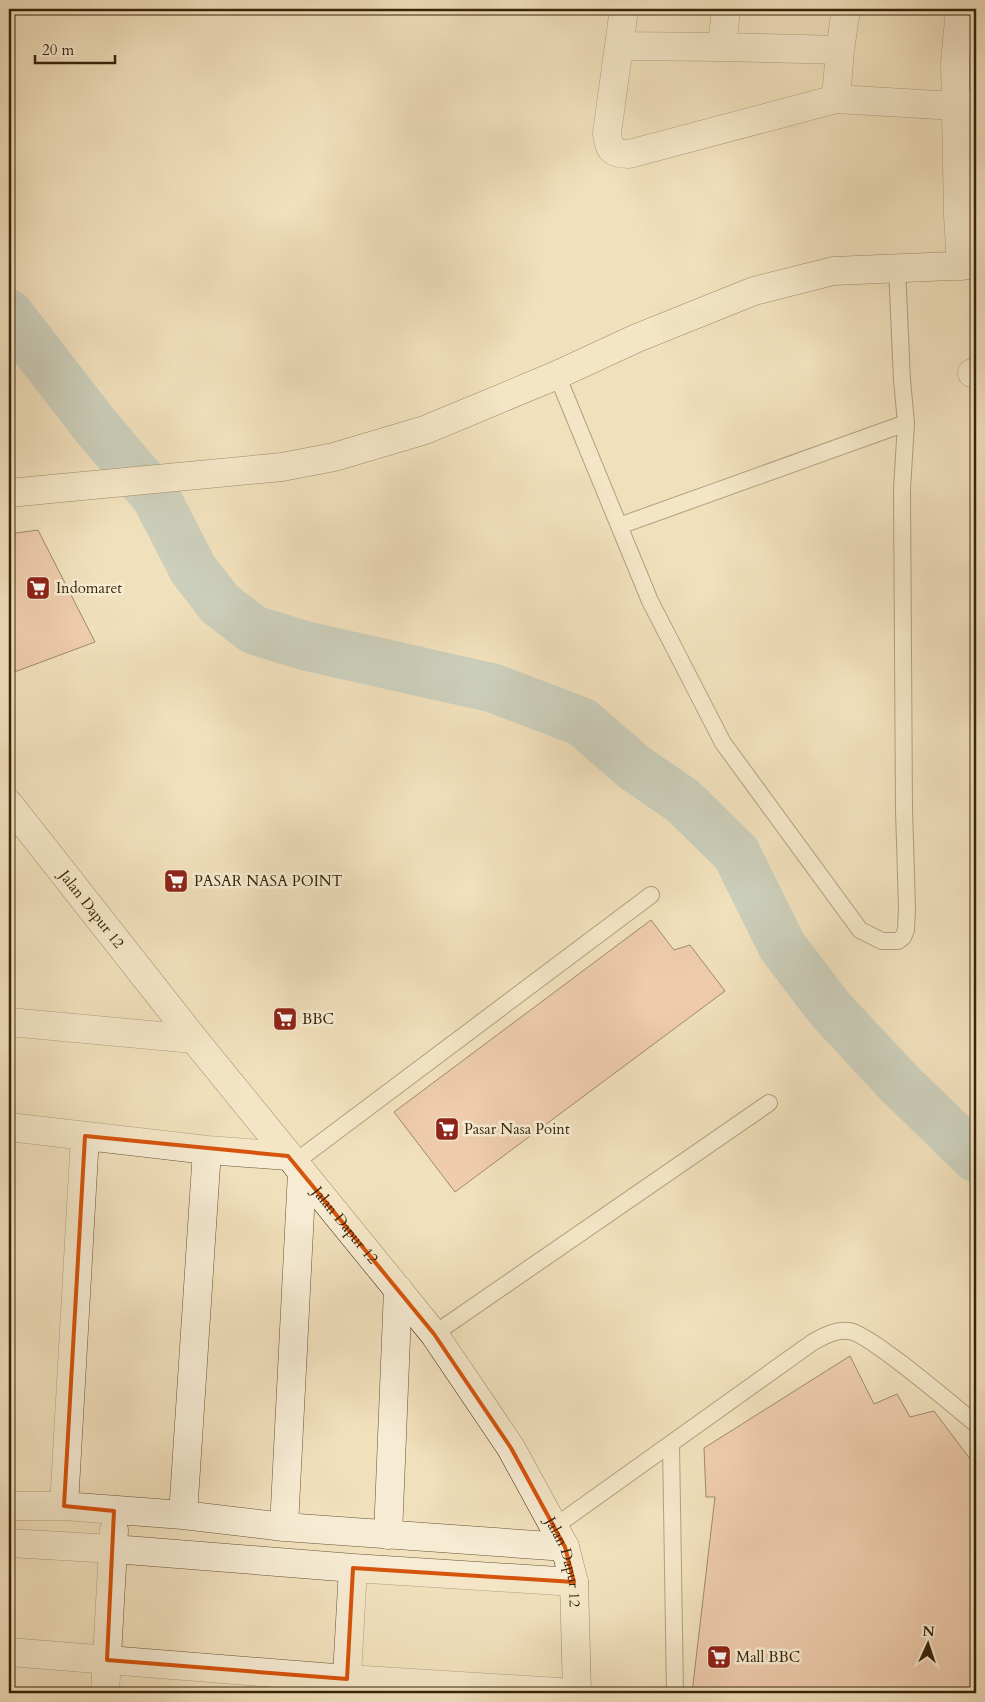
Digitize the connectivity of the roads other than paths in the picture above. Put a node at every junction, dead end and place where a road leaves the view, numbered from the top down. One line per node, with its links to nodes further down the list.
1 (624, 9): 5 (street)
2 (726, 9): 6 (street)
3 (846, 9): 7 (street)
4 (960, 9): 9 (street)
5 (620, 46): 6 (street); 8 (street)
6 (722, 46): 7 (street)
7 (840, 50): 8 (street)
8 (836, 99): 9 (street)
9 (966, 106): 10 (street)
10 (969, 266): 11 (street)
11 (897, 268): 12 (street); 13 (lane)
12 (557, 375): 14 (street); 15 (lane)
13 (906, 423): 15 (lane); 15 (lane)
14 (9, 493)
15 (619, 526)
16 (9, 804): 19 (street, Jalan Dapur 12)
17 (651, 895): 24 (lane)
18 (9, 1022): 19 (street)
19 (194, 1039): 24 (street, Jalan Dapur 12)
20 (769, 1103): 26 (lane)
21 (9, 1127): 22 (street)
22 (85, 1136): 23 (street); 30 (street)
23 (207, 1150): 24 (street); 32 (street)
24 (295, 1164): 25 (street, Jalan Dapur 12); 33 (street)
25 (398, 1289): 26 (street, Jalan Dapur 12); 34 (street)
26 (434, 1334): 35 (street, Jalan Dapur 12)
27 (976, 1424): 28 (lane)
28 (671, 1444): 35 (lane); 45 (lane)
29 (9, 1506): 30 (street)
30 (64, 1506): 31 (street)
31 (114, 1511): 32 (street); 37 (street)
32 (183, 1515): 33 (street)
33 (284, 1527): 34 (street)
34 (388, 1535): 35 (street)
35 (559, 1537): 39 (street, Jalan Dapur 12)
36 (9, 1543): 37 (street)
37 (114, 1549): 38 (street); 41 (street)
38 (352, 1568): 39 (street); 42 (street)
39 (574, 1582): 44 (street, Jalan Dapur 12)
40 (9, 1652): 41 (street)
41 (107, 1660): 42 (street); 43 (street)
42 (347, 1686): 44 (street)
43 (105, 1693)
44 (576, 1693)
45 (674, 1693)

